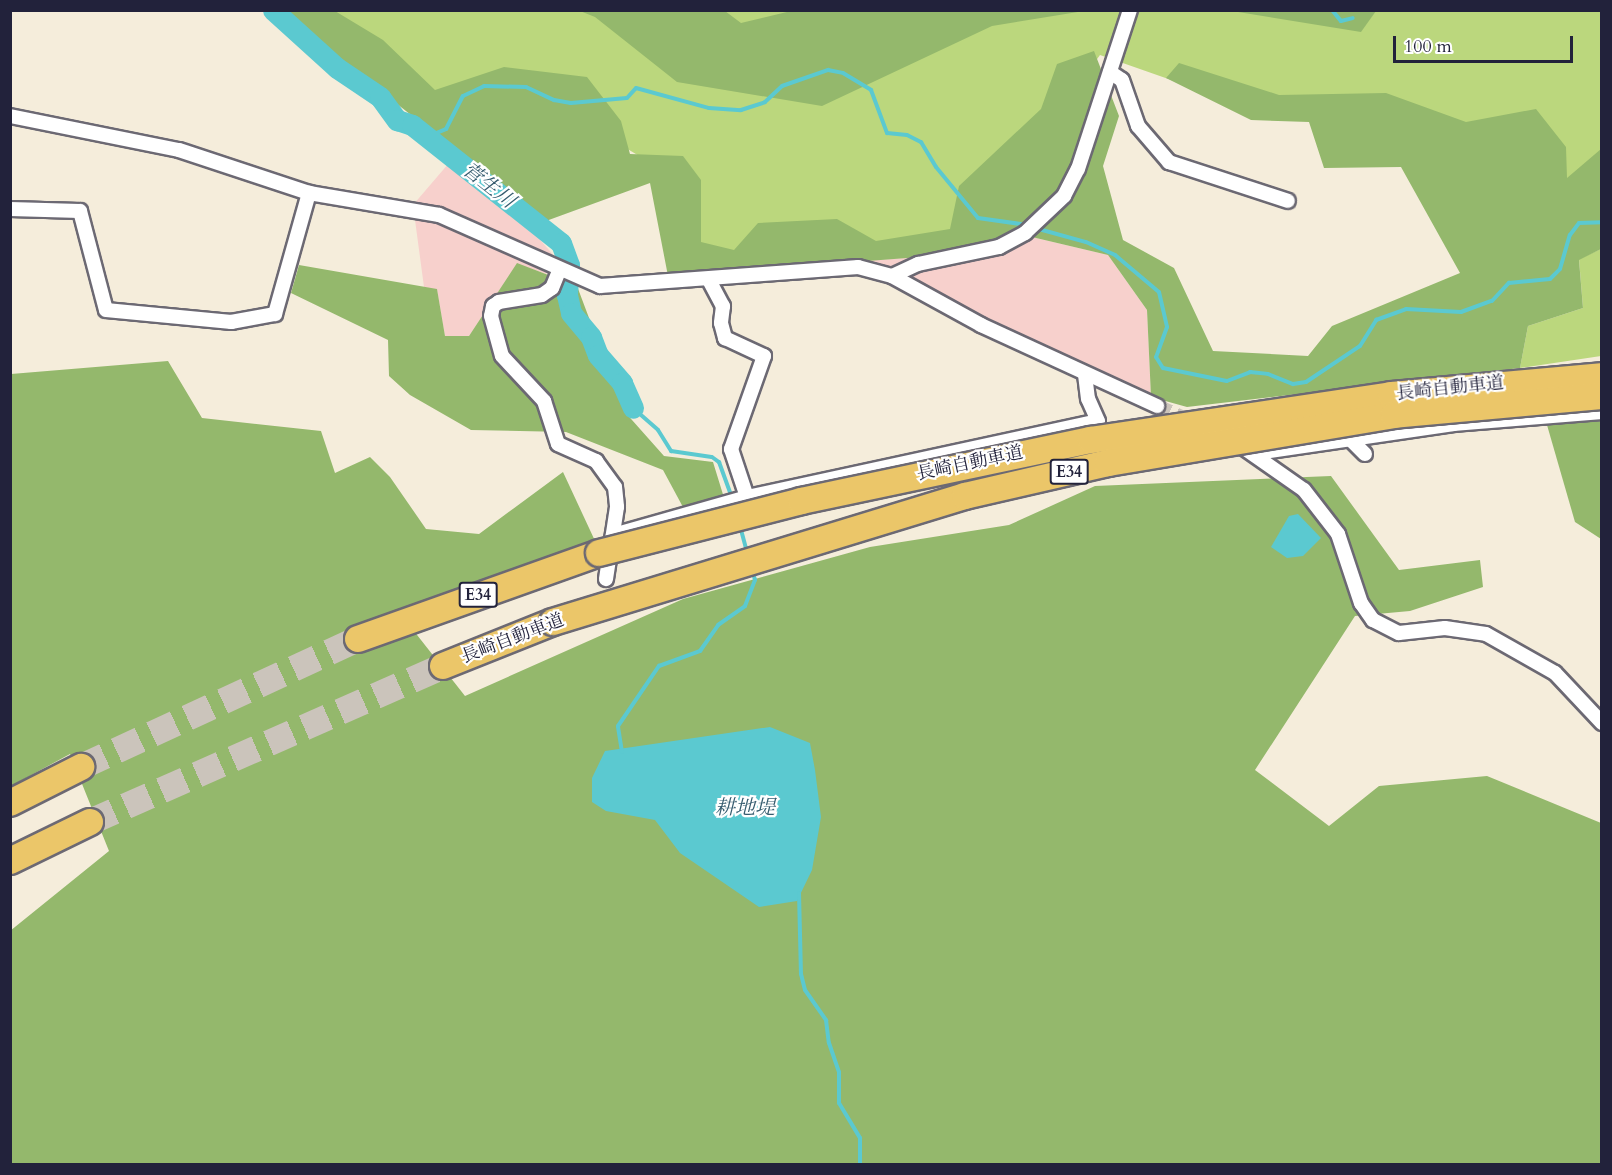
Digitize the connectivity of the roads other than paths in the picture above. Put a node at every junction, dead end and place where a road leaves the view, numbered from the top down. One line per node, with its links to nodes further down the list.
1 (1130, 10): 2 (street)
2 (1110, 72): 5 (street); 8 (street)
3 (10, 116): 4 (street)
4 (309, 193): 6 (street); 7 (street)
5 (1288, 201)
6 (10, 209)
7 (559, 271): 9 (street); 18 (street)
8 (892, 276): 9 (street); 10 (street)
9 (709, 280): 17 (street)
10 (1085, 374): 13 (street); 17 (street)
11 (1602, 376): 18 (highway, 長崎自動車道 / E34, bridge)
12 (1602, 396): 21 (highway, 長崎自動車道 / E34, bridge)
13 (1157, 406)
14 (1602, 412): 15 (street)
15 (1348, 437): 16 (street); 22 (street)
16 (1365, 454)
17 (747, 497): 18 (street)
18 (606, 544): 19 (street); 20 (highway, 長崎自動車道 / E34)
19 (606, 579)
20 (358, 639)
21 (442, 666)
22 (1602, 723)
23 (81, 767): 24 (highway)
24 (10, 803)
25 (90, 822): 26 (highway)
26 (10, 861)

